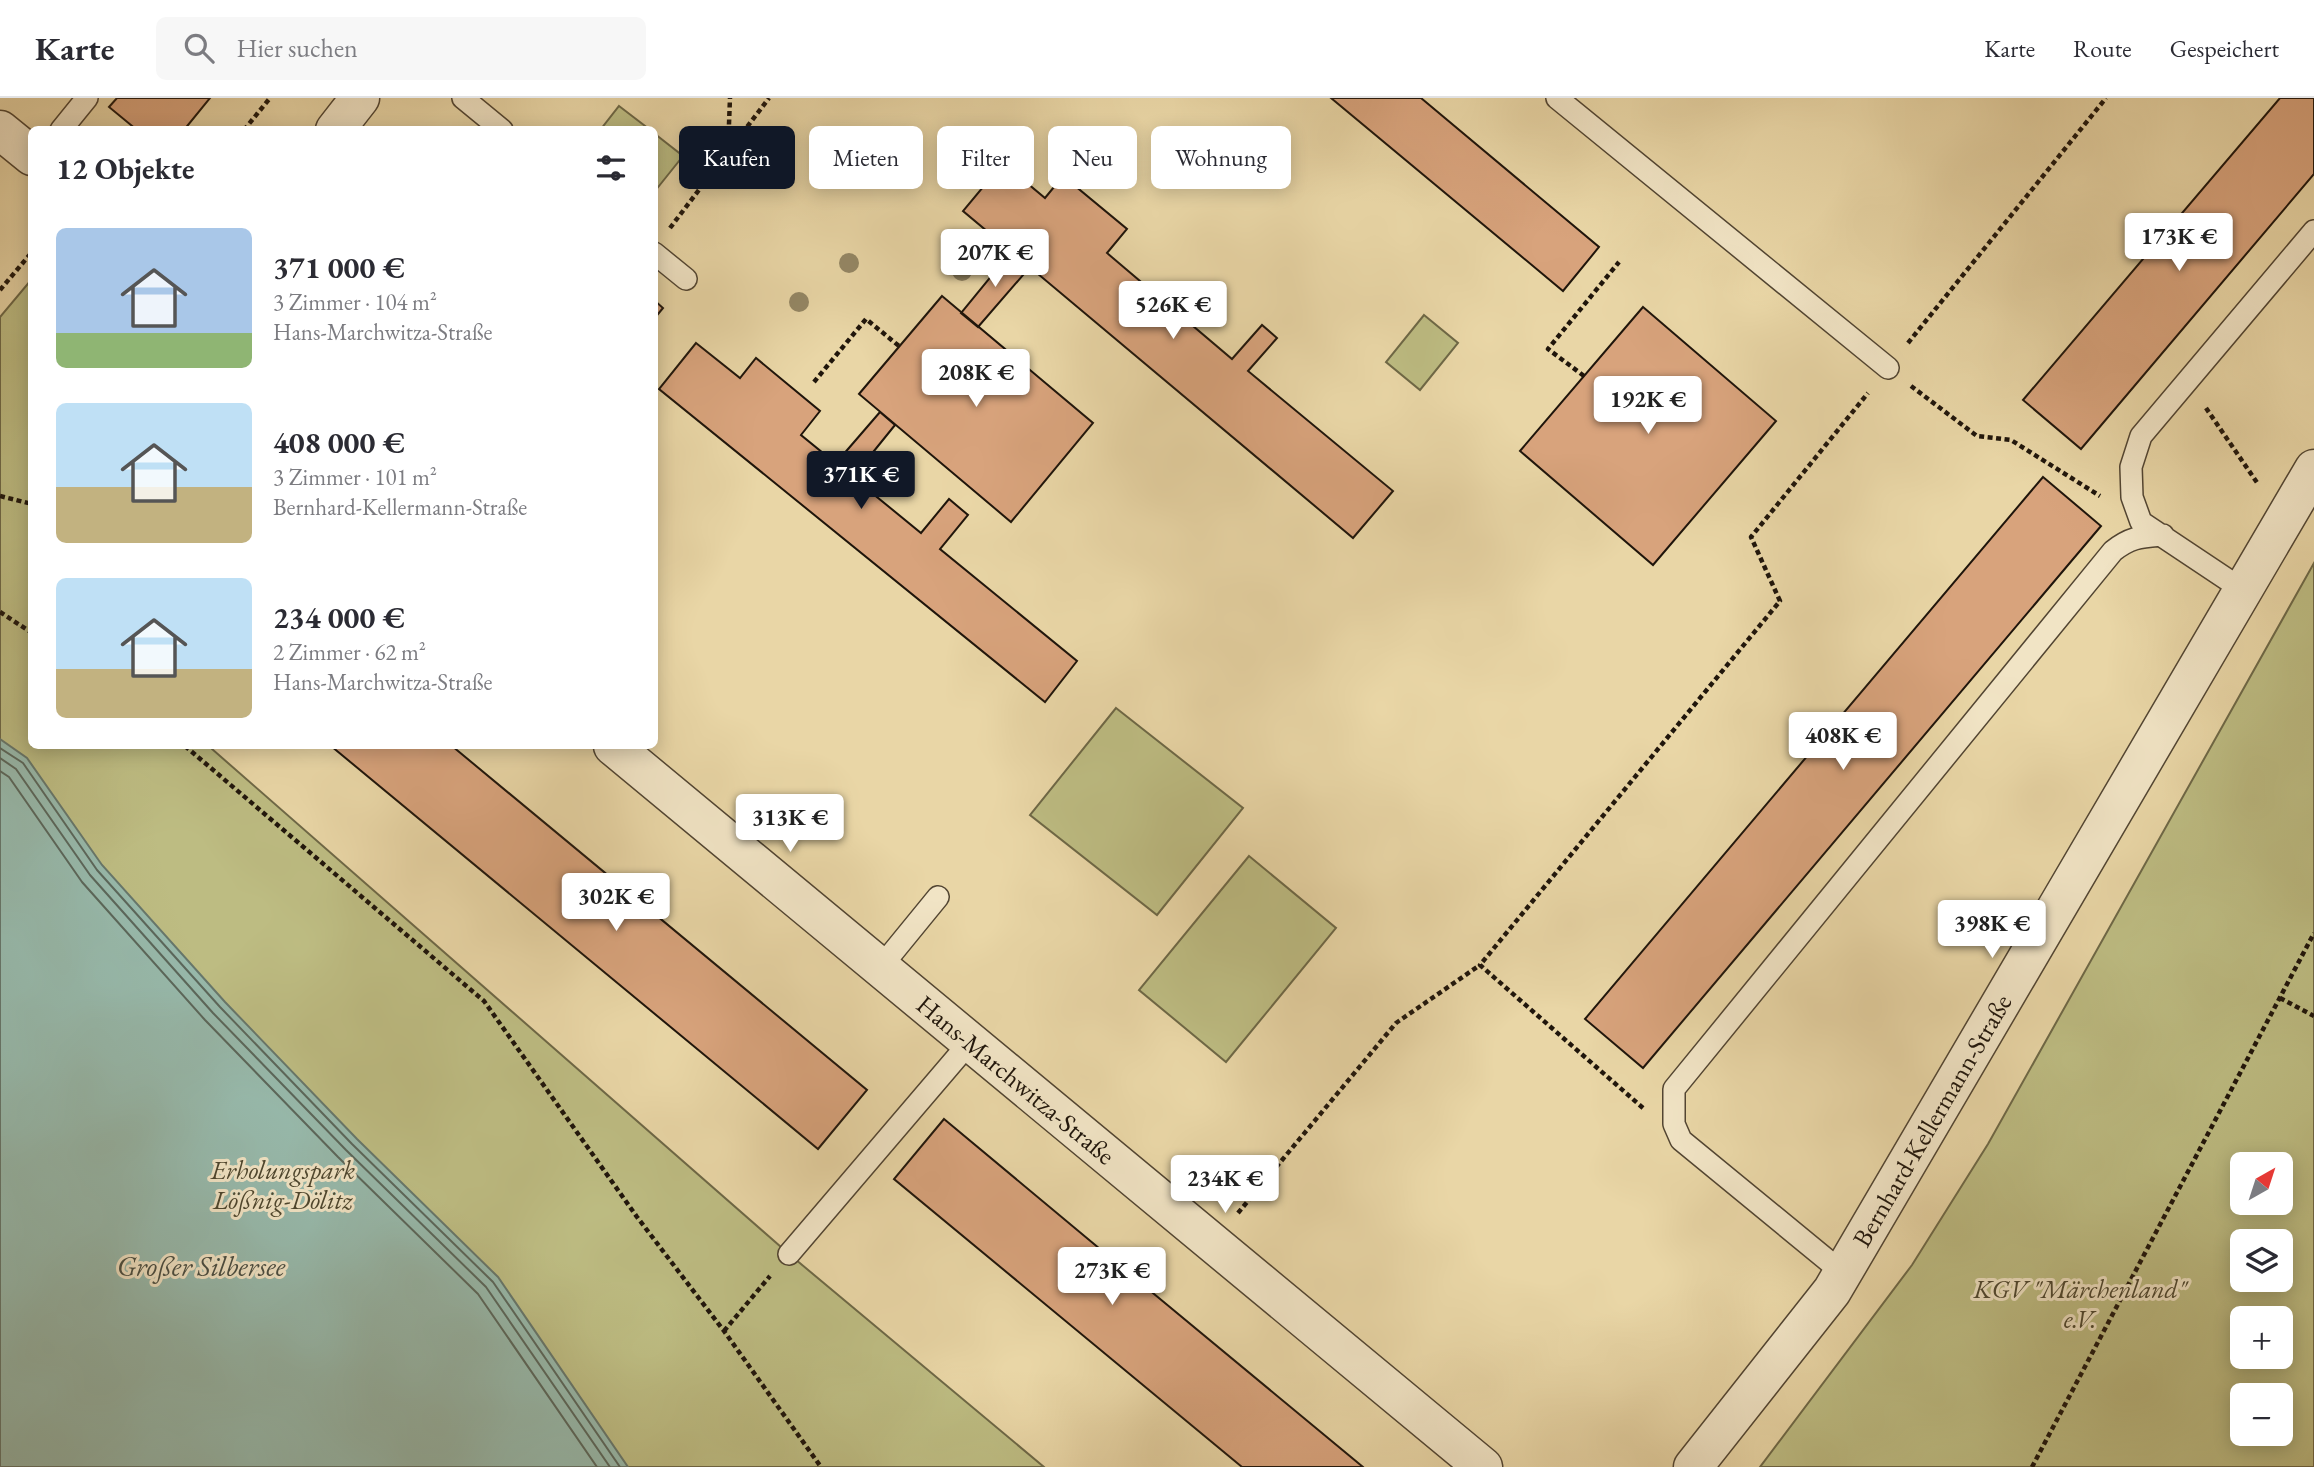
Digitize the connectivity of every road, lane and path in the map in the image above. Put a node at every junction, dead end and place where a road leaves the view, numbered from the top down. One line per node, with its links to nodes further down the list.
1 (87, 98): 9 (lane)
2 (270, 98): 10 (path)
3 (360, 98): 11 (street)
4 (463, 98): 12 (lane)
5 (730, 98): 13 (path)
6 (769, 98): 14 (path)
7 (1557, 98): 25 (lane)
8 (2106, 98): 25 (path)
9 (64, 126)
10 (246, 126)
11 (338, 126)
12 (497, 126)
13 (729, 126)
14 (747, 126)
15 (0, 130): 16 (street)
16 (28, 153)
17 (700, 189): 19 (path)
18 (2314, 231): 27 (lane)
19 (659, 246): 22 (lane)
20 (28, 257): 23 (path)
21 (1619, 262): 26 (path)
22 (686, 279)
23 (0, 290)
24 (899, 346): 28 (path)
25 (1888, 368): 33 (path); 42 (path)
26 (1584, 376)
27 (2188, 381): 32 (path); 33 (lane)
28 (814, 382)
29 (2314, 468): 32 (street, Bernhard-Kellermann-Straße)
30 (0, 496): 31 (path)
31 (28, 503)
32 (2284, 521): 35 (street, Bernhard-Kellermann-Straße)
33 (2141, 522): 34 (lane)
34 (2163, 536): 35 (lane); 47 (lane)
35 (2244, 590): 50 (street, Bernhard-Kellermann-Straße)
36 (0, 612): 37 (path)
37 (28, 630)
38 (194, 749): 51 (path)
39 (617, 749): 43 (street, Hans-Marchwitza-Straße)
40 (938, 897): 43 (lane)
41 (2314, 933): 44 (path)
42 (1480, 965): 47 (path); 48 (path)
43 (880, 968): 46 (street, Hans-Marchwitza-Straße)
44 (2280, 998): 45 (path); 55 (path)
45 (2314, 1016)
46 (970, 1042): 48 (street, Hans-Marchwitza-Straße); 49 (lane)
47 (1681, 1140): 50 (lane)
48 (1213, 1243): 53 (street, Hans-Marchwitza-Straße)
49 (789, 1254): 51 (path)
50 (1843, 1273): 54 (street, Bernhard-Kellermann-Straße)
51 (724, 1331): 52 (path)
52 (821, 1467)
53 (1483, 1467)
54 (1693, 1467)
55 (2032, 1467)

